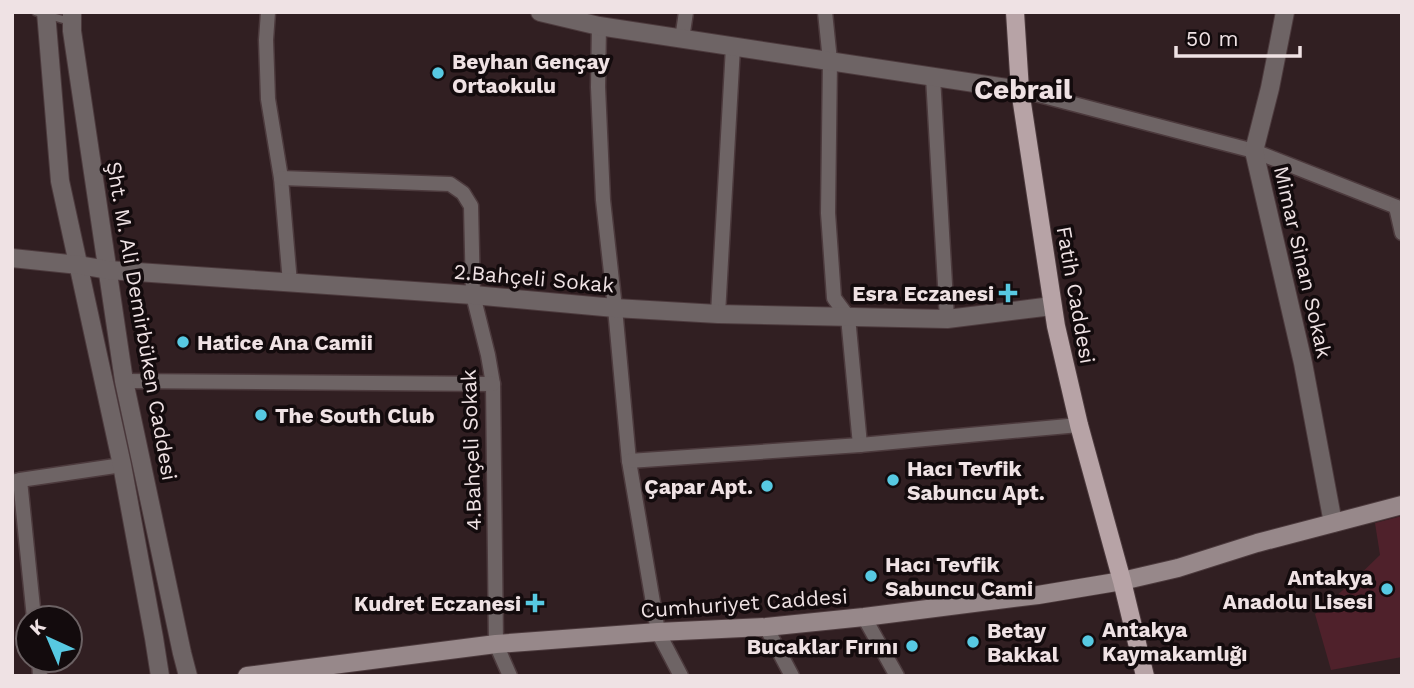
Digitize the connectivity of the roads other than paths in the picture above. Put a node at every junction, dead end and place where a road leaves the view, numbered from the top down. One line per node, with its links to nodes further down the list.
1 (268, 12): 16 (street)
2 (540, 12): 9 (street)
3 (686, 12): 10 (street)
4 (825, 12): 12 (street)
5 (1015, 12): 14 (main road, Fatih Caddesi)
6 (1285, 12): 15 (street, Mimar Sinan Sokak)
7 (43, 13): 8 (lane); 20 (street)
8 (72, 17): 21 (street, Şht. M. Ali Demirbüken Caddesi)
9 (599, 26): 10 (street); 25 (street)
10 (682, 39): 11 (street)
11 (733, 47): 12 (street); 26 (street)
12 (830, 61): 13 (street); 27 (street)
13 (933, 77): 14 (street); 28 (street)
14 (1020, 90): 15 (street); 24 (main road, Fatih Caddesi)
15 (1254, 151): 17 (street); 37 (street, Mimar Sinan Sokak)
16 (281, 177): 22 (street); 23 (street, 4.Bahçeli Sokak)
17 (1399, 208): 18 (street)
18 (1402, 233)
19 (12, 258): 20 (street, 2.Bahçeli Sokak)
20 (79, 265): 21 (street, 2.Bahçeli Sokak); 34 (street)
21 (108, 270): 22 (street, 2.Bahçeli Sokak); 29 (street, Şht. M. Ali Demirbüken Caddesi)
22 (290, 283): 23 (street, 2.Bahçeli Sokak)
23 (473, 295): 25 (street, 2.Bahçeli Sokak); 30 (street, 4.Bahçeli Sokak)
24 (1052, 306): 28 (street, 2.Bahçeli Sokak); 31 (main road, Fatih Caddesi)
25 (615, 308): 26 (street, 2.Bahçeli Sokak); 33 (street)
26 (718, 314): 27 (street, 2.Bahçeli Sokak)
27 (848, 317): 28 (street, 2.Bahçeli Sokak); 32 (street)
28 (947, 319)
29 (124, 381): 30 (street); 46 (street, Şht. M. Ali Demirbüken Caddesi)
30 (493, 384): 43 (street, 4.Bahçeli Sokak)
31 (1079, 425): 32 (street); 38 (main road, Fatih Caddesi)
32 (860, 445): 33 (street)
33 (629, 461): 42 (street)
34 (122, 465): 35 (street); 45 (street)
35 (16, 481): 39 (street)
36 (1402, 505): 37 (main road, Cumhuriyet Caddesi)
37 (1333, 523): 38 (main road, Cumhuriyet Caddesi)
38 (1122, 581): 40 (main road, Cumhuriyet Caddesi); 52 (main road, Fatih Caddesi)
39 (32, 604)
40 (864, 618): 41 (main road, Cumhuriyet Caddesi); 51 (street)
41 (766, 627): 42 (main road, Cumhuriyet Caddesi); 50 (street)
42 (659, 632): 43 (main road, Cumhuriyet Caddesi); 49 (street)
43 (496, 644): 44 (main road, Cumhuriyet Caddesi); 48 (street)
44 (326, 671): 47 (main road, Cumhuriyet Caddesi)
45 (160, 676)
46 (188, 676)
47 (247, 676)
48 (510, 676)
49 (681, 676)
50 (792, 676)
51 (897, 676)
52 (1145, 676)

